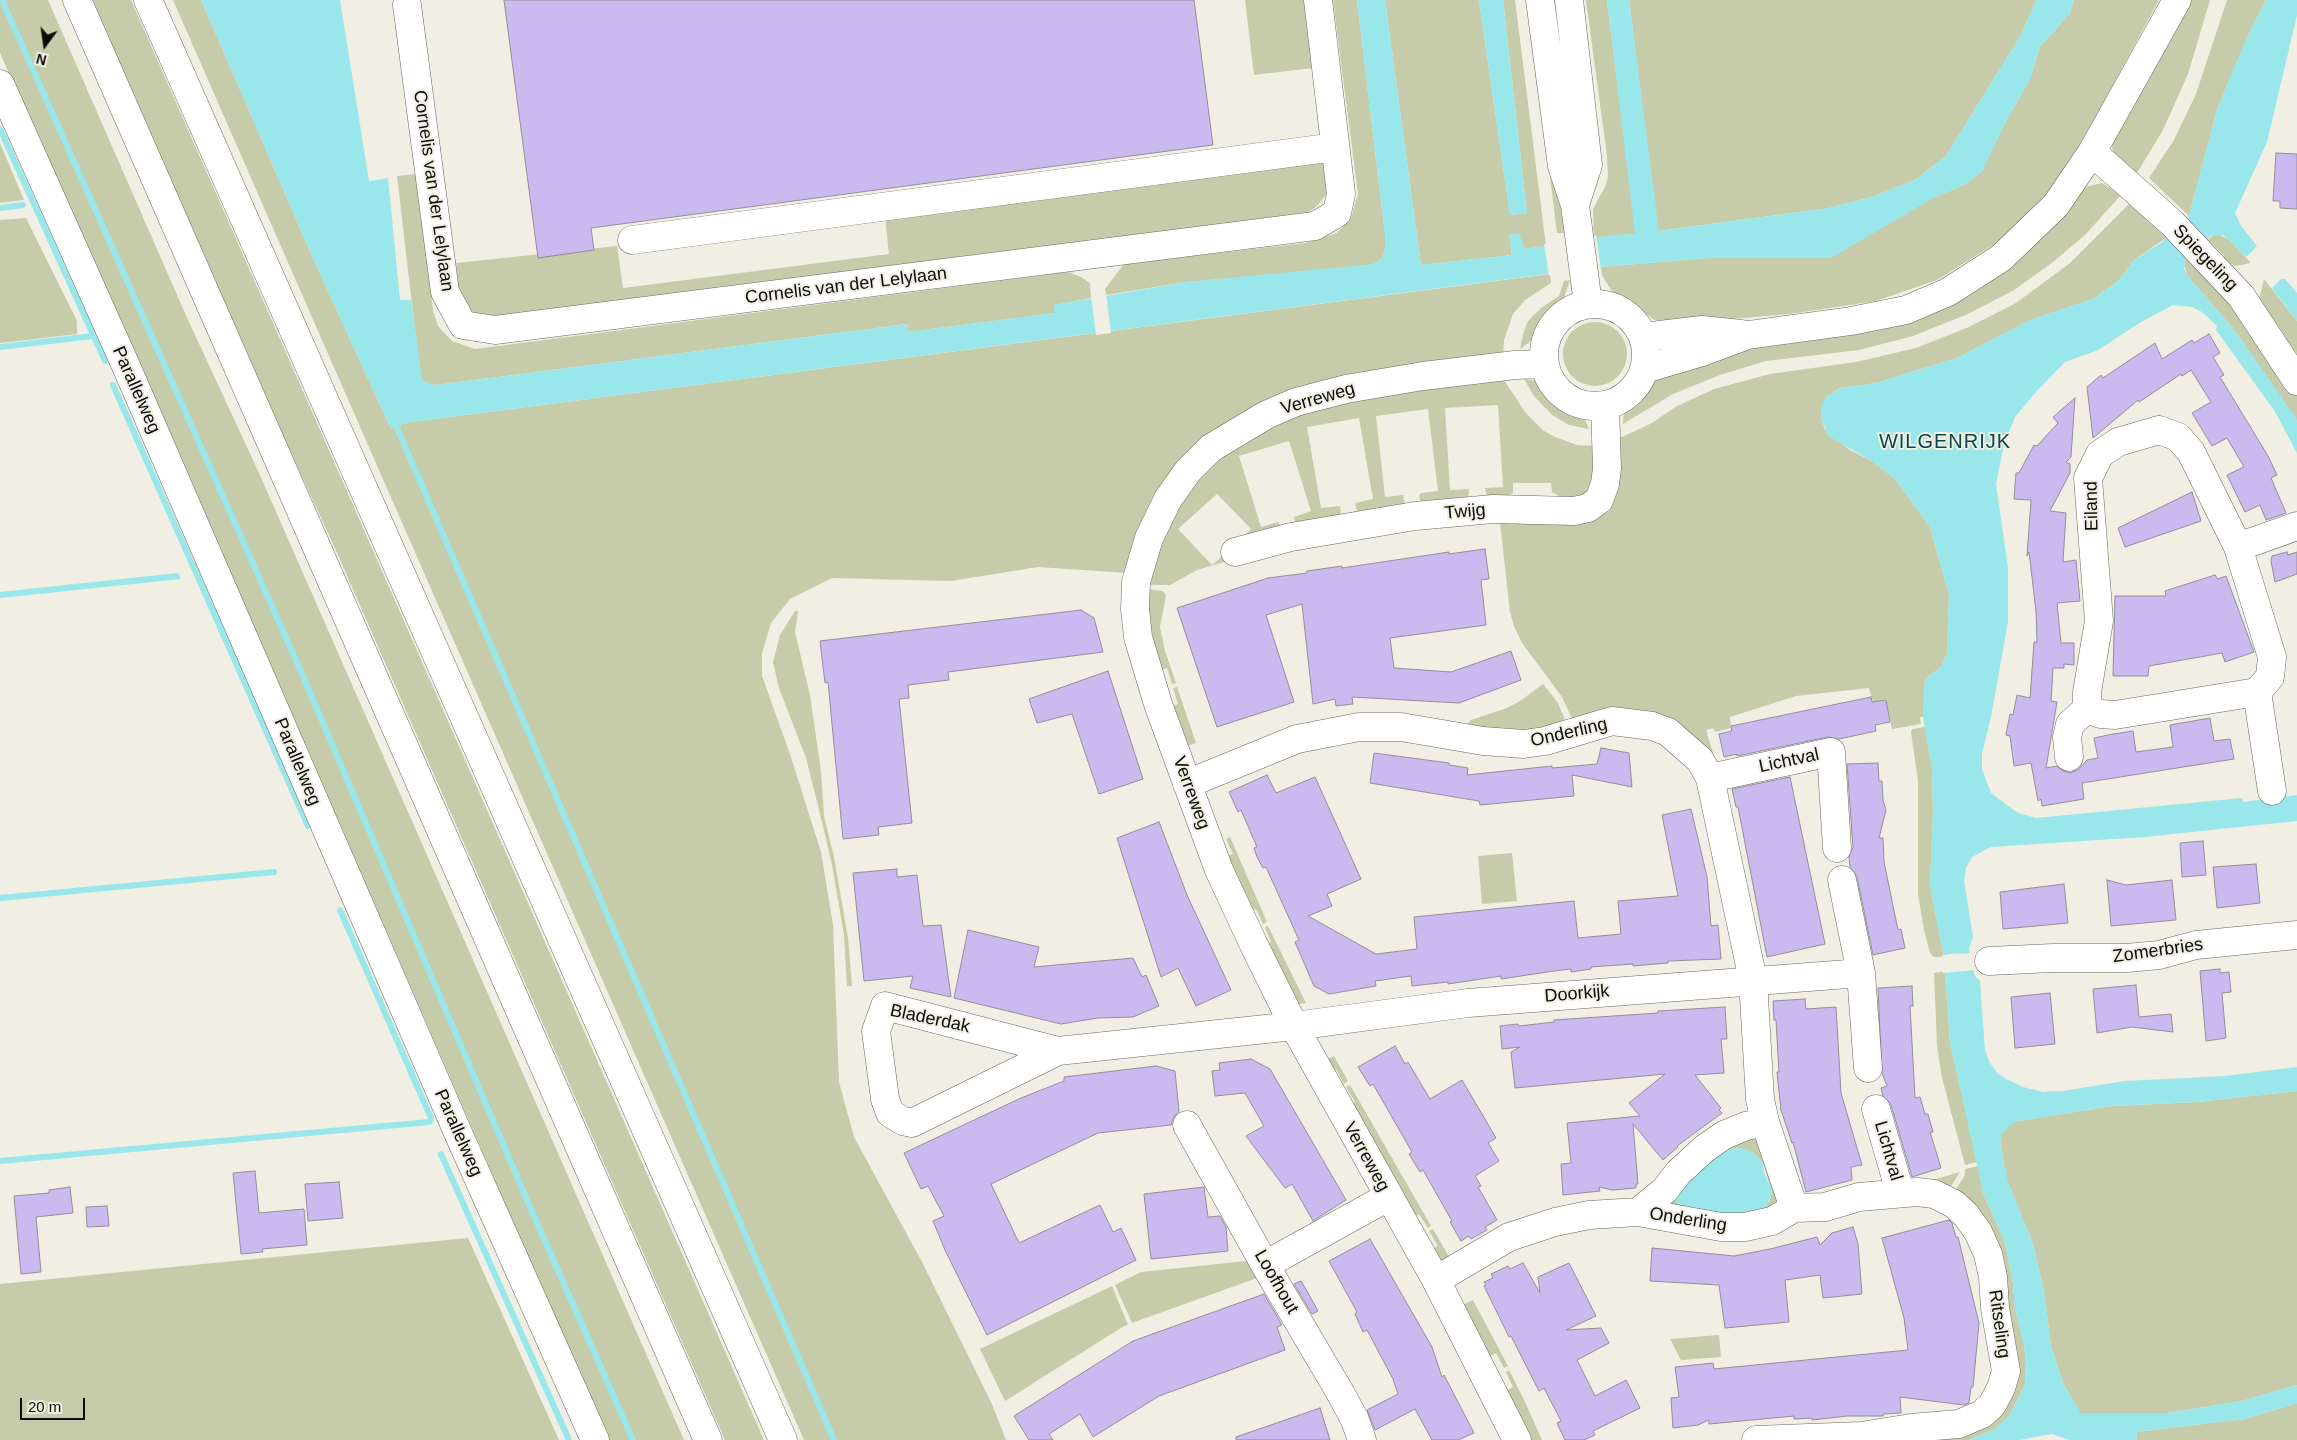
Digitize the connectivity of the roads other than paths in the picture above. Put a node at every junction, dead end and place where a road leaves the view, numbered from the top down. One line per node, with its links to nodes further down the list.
1 (76, 0): 48 (main road)
2 (148, 0): 49 (main road)
3 (1318, 0): 9 (main road, Cornelis van der Lelylaan)
4 (1540, 0): 11 (main road)
5 (1569, 0): 11 (main road)
6 (2177, 0): 10 (main road)
7 (407, 5): 9 (main road, Cornelis van der Lelylaan)
8 (0, 84): 47 (main road, Parallelweg)
9 (1335, 147): 12 (main road)
10 (2092, 152): 14 (main road); 18 (main road, Spiegeling)
11 (1575, 204): 13 (main road)
12 (632, 240)
13 (1588, 304): 15 (main road); 16 (main road)
14 (1748, 335): 15 (main road); 17 (main road)
15 (1643, 337): 17 (main road)
16 (1545, 364): 19 (main road); 27 (main road, Verreweg)
17 (1644, 368): 19 (main road)
18 (2297, 381)
19 (1604, 405): 22 (main road, Twijg)
20 (2297, 526): 21 (main road)
21 (2238, 547): 23 (main road, Eiland); 24 (main road, Eiland)
22 (1235, 552)
23 (2257, 692): 24 (main road); 28 (main road)
24 (2088, 709): 25 (main road)
25 (2069, 757)
26 (1710, 778): 27 (main road, Onderling); 29 (main road, Lichtval); 34 (main road, Onderling)
27 (1187, 784): 35 (main road, Verreweg)
28 (2272, 791)
29 (1837, 848)
30 (1842, 880): 33 (main road)
31 (2297, 934): 32 (main road, Zomerbries)
32 (1989, 961)
33 (1861, 973): 34 (main road, Doorkijk); 37 (main road)
34 (1753, 980): 35 (main road, Doorkijk); 39 (main road, Onderling)
35 (1294, 1026): 36 (main road, Bladerdak); 42 (main road, Verreweg)
36 (1058, 1051): 36 (main road, Bladerdak)
37 (1868, 1068)
38 (1876, 1109): 41 (main road, Lichtval)
39 (1765, 1122): 43 (main road, Onderling); 44 (main road, Onderling)
40 (1187, 1125): 45 (main road, Loofhout)
41 (1900, 1192): 43 (main road, Ritseling); 52 (main road, Ritseling)
42 (1388, 1197): 45 (main road); 46 (main road, Verreweg)
43 (1794, 1208): 44 (main road, Onderling)
44 (1638, 1212): 46 (main road, Onderling)
45 (1265, 1265): 50 (main road, Loofhout)
46 (1436, 1280): 51 (main road, Verreweg)
47 (595, 1440)
48 (708, 1440)
49 (783, 1440)
50 (1362, 1440)
51 (1517, 1440)
52 (1756, 1440)

